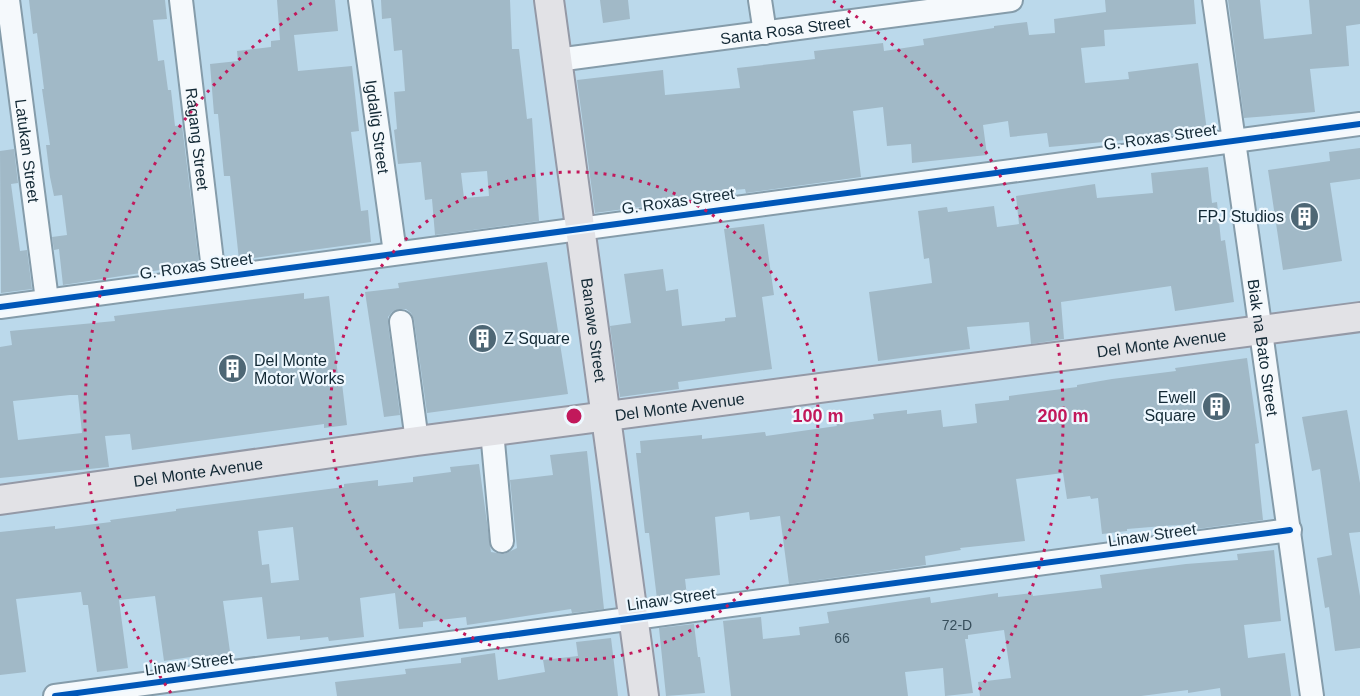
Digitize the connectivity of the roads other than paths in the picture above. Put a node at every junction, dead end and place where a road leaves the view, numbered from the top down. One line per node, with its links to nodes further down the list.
1 (8, 0): 15 (street, Latukan Street)
2 (181, 0): 14 (street, Ragang Street)
3 (360, 0): 13 (street, Igdalig Street)
4 (549, 0): 9 (main road, Banawe Street)
5 (760, 0): 8 (street)
6 (1011, 0): 8 (street, Santa Rosa Street)
7 (1214, 0): 11 (street, Biak na Bato Street)
8 (765, 33): 9 (street, Santa Rosa Street)
9 (557, 60): 12 (main road, Banawe Street)
10 (1360, 124): 11 (street, G. Roxas Street)
11 (1234, 140): 12 (street, G. Roxas Street); 19 (street, Biak na Bato Street)
12 (581, 228): 13 (street, G. Roxas Street); 20 (main road, Banawe Street)
13 (395, 253): 14 (street, G. Roxas Street)
14 (214, 278): 15 (street, G. Roxas Street)
15 (47, 300): 16 (street, G. Roxas Street)
16 (0, 307)
17 (1360, 317): 19 (main road, Del Monte Avenue)
18 (401, 322): 22 (street)
19 (1262, 331): 20 (main road, Del Monte Avenue); 24 (street, Biak na Bato Street)
20 (607, 416): 21 (main road, Del Monte Avenue); 26 (main road, Banawe Street)
21 (492, 431): 22 (main road, Del Monte Avenue); 25 (street)
22 (424, 433): 23 (main road, Del Monte Avenue)
23 (0, 500)
24 (1290, 531): 26 (street, Linaw Street); 30 (street, Biak na Bato Street)
25 (502, 541)
26 (633, 618): 27 (street, Linaw Street); 29 (main road, Banawe Street)
27 (130, 691): 28 (street, Linaw Street)
28 (55, 696)
29 (644, 696)
30 (1312, 696)

